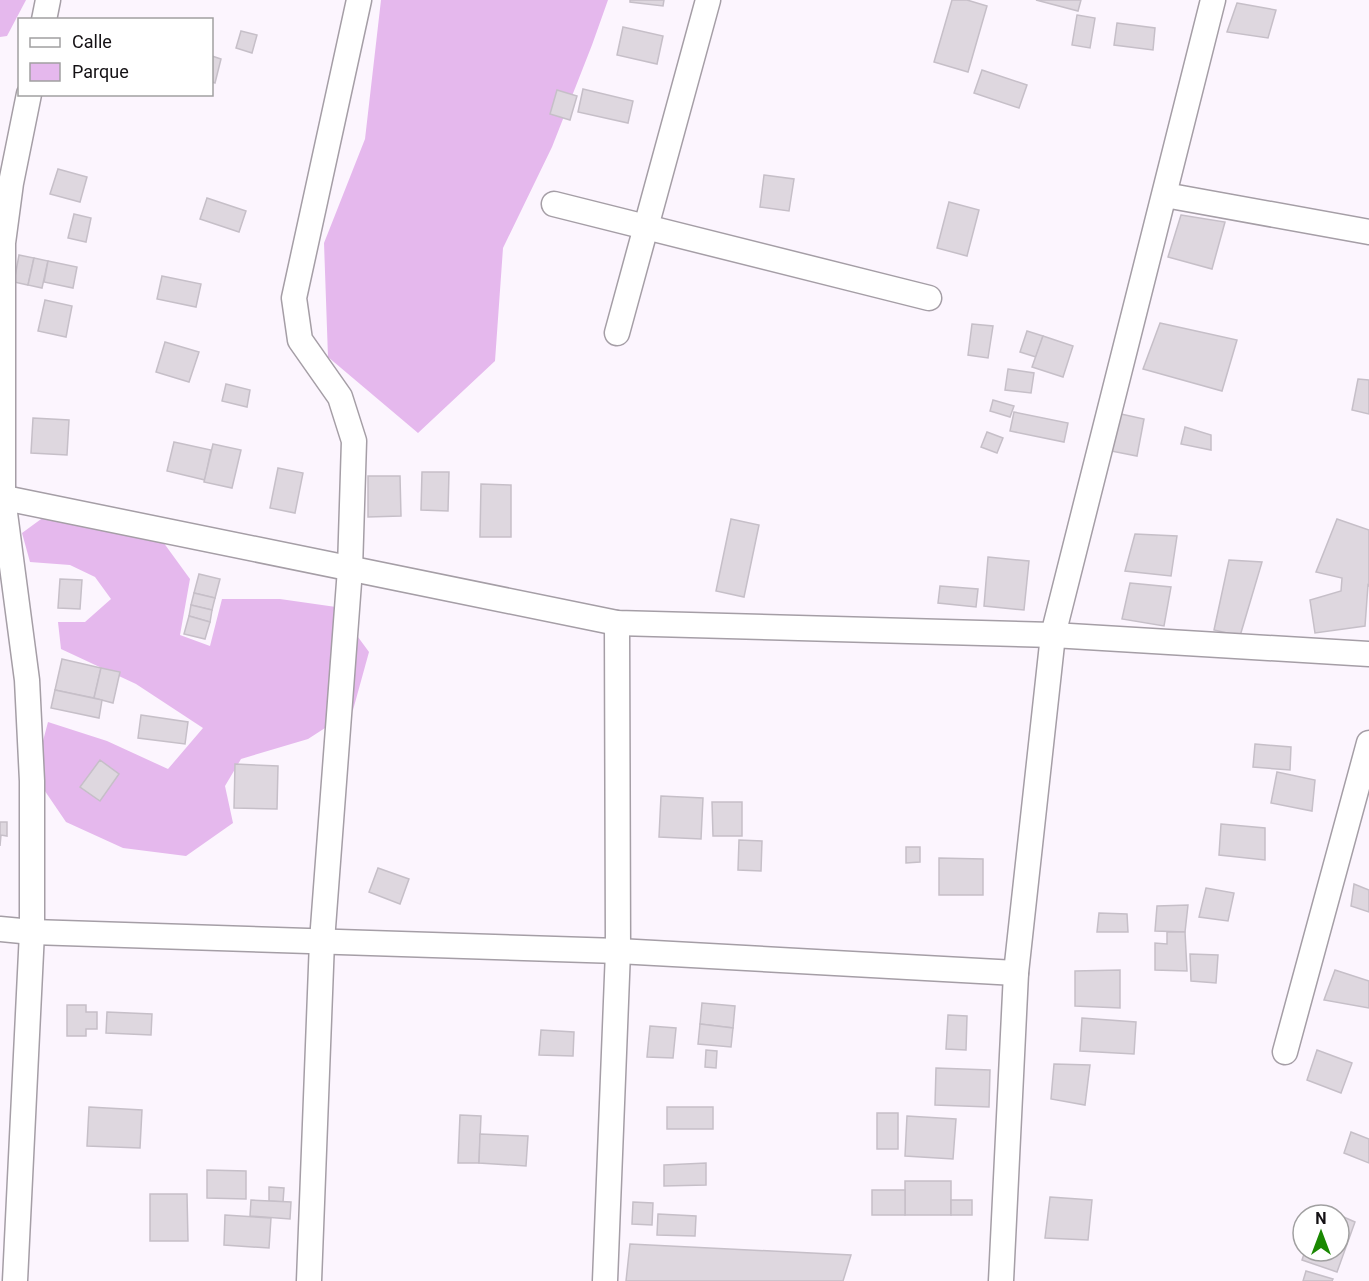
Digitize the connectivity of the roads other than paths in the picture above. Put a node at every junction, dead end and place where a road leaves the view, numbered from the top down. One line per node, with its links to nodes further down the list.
1 (48, 0): 5 (street)
2 (359, 0): 14 (street)
3 (708, 0): 9 (street)
4 (1213, 0): 7 (street)
5 (44, 18)
6 (29, 96): 13 (street)
7 (1165, 195): 10 (street); 16 (street)
8 (554, 204): 9 (street)
9 (646, 227): 11 (street); 12 (street)
10 (1369, 232)
11 (929, 298)
12 (617, 333)
13 (2, 498): 14 (street); 21 (street)
14 (350, 569): 15 (street); 22 (street)
15 (617, 623): 16 (street); 23 (street)
16 (1053, 635): 17 (street); 24 (street)
17 (1369, 654)
18 (1369, 743): 19 (street)
19 (1365, 769): 25 (street)
20 (0, 929): 21 (street)
21 (32, 932): 22 (street); 26 (street)
22 (322, 941): 23 (street); 27 (street)
23 (618, 951): 24 (street); 28 (street)
24 (1016, 973): 29 (street)
25 (1285, 1052)
26 (15, 1281)
27 (309, 1281)
28 (605, 1281)
29 (1001, 1281)

